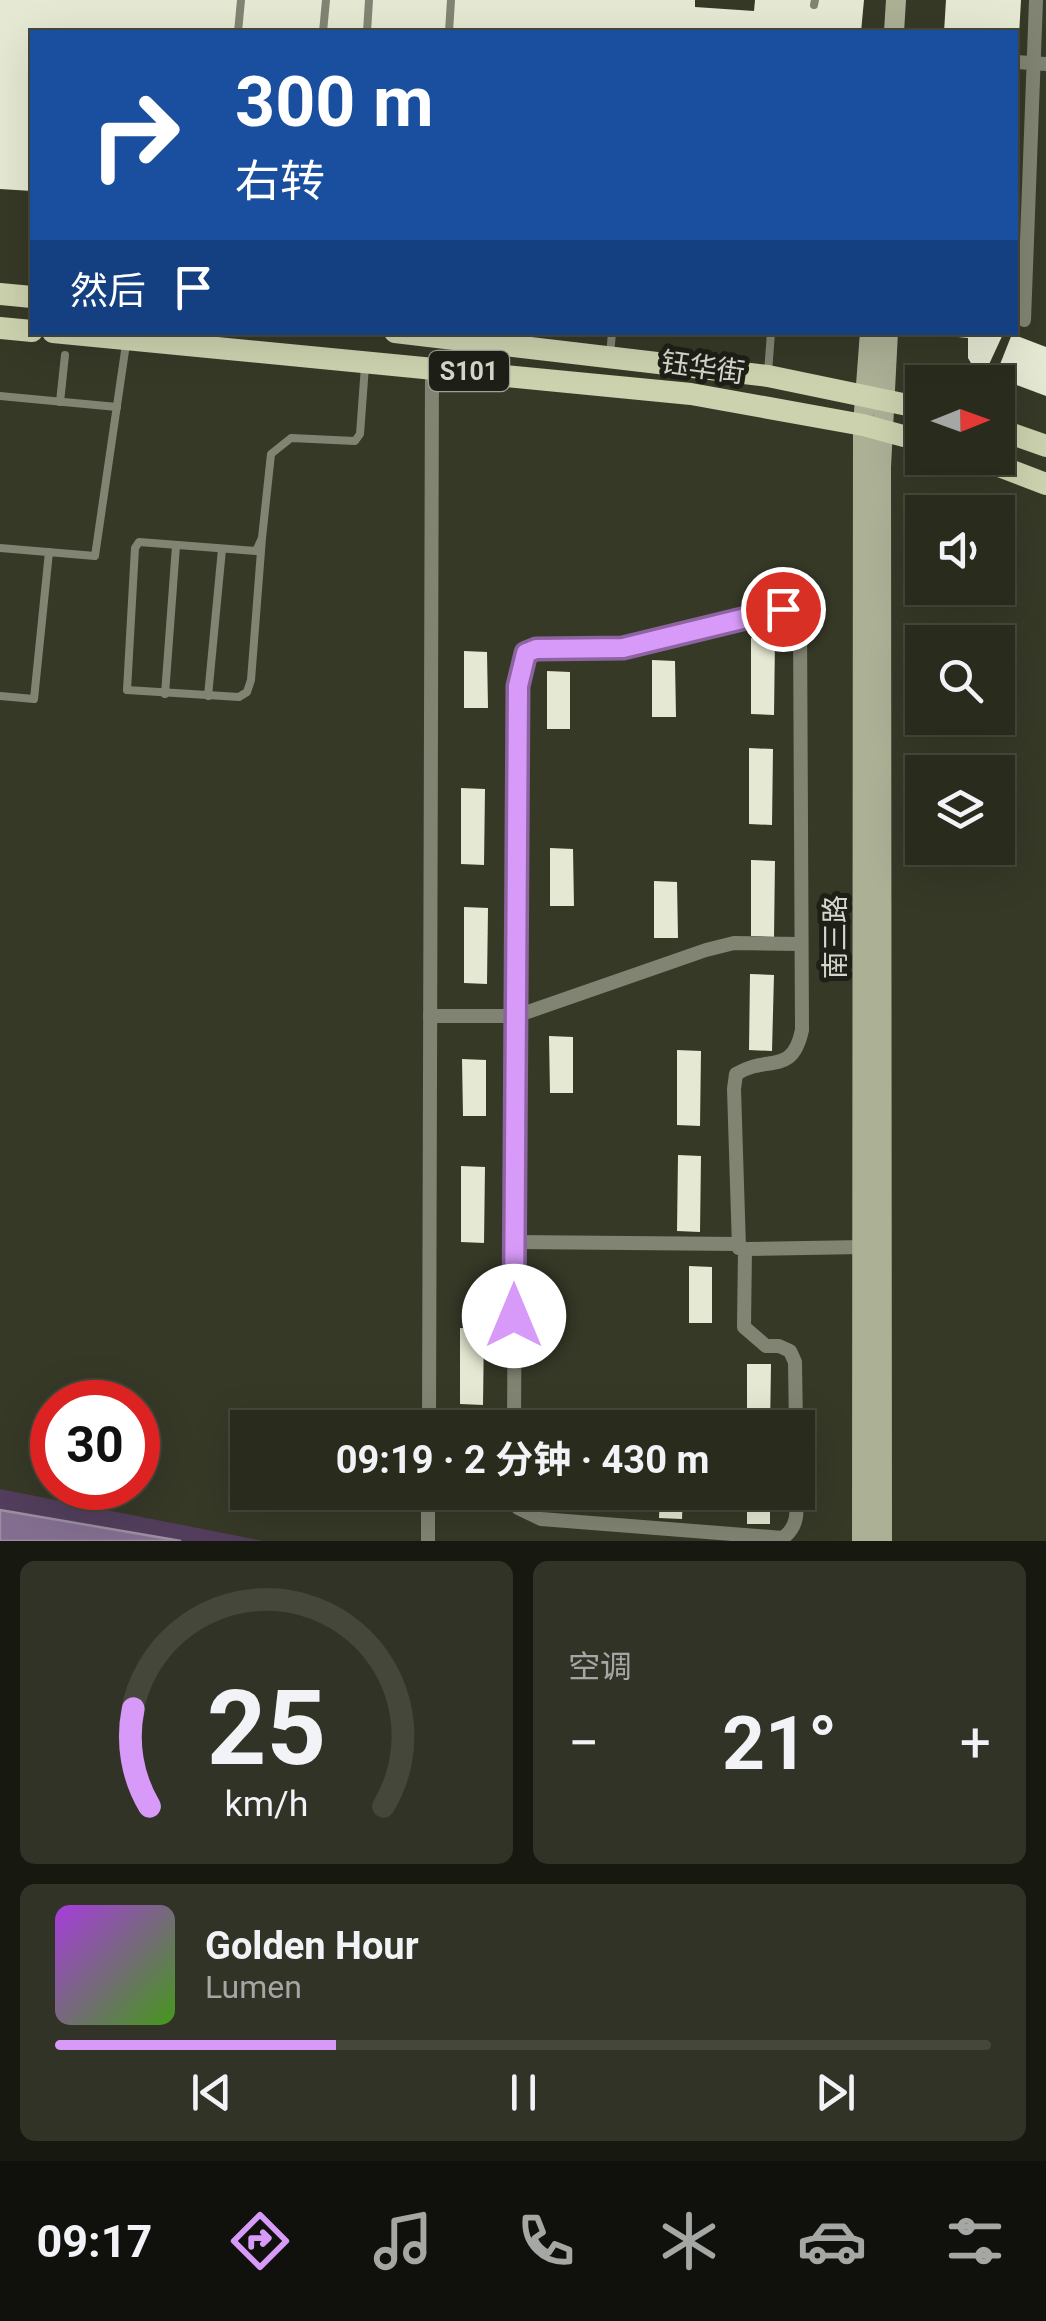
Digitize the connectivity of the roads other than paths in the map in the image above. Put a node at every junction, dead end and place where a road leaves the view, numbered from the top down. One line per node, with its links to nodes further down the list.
1 (240, 0): 8 (lane)
2 (326, 0): 9 (lane)
3 (370, 0): 10 (lane)
4 (452, 0): 11 (lane)
5 (896, 0): 12 (street)
6 (910, 0): 13 (street)
7 (1036, 0): 14 (street)
8 (238, 30)
9 (323, 30)
10 (367, 30)
11 (448, 30)
12 (894, 30)
13 (908, 30)
14 (1040, 63): 17 (street)
15 (0, 294): 16 (main road)
16 (30, 297)
17 (1024, 320)
18 (0, 328): 19 (main road)
19 (30, 330)
20 (84, 335): 25 (main road, 钰华街 / S101)
21 (450, 335): 26 (main road, 钰华街 / S101)
22 (771, 335): 30 (lane)
23 (870, 335): 32 (street, 南三路)
24 (887, 335): 32 (street, 南三路)
25 (126, 339): 28 (main road, 钰华街 / S101); 35 (lane)
26 (611, 344): 30 (main road, 钰华街 / S101)
27 (65, 355): 33 (lane)
28 (365, 362): 29 (main road, 钰华街 / S101); 42 (lane)
29 (432, 367): 36 (main road, 钰华街 / S101); 51 (street)
30 (768, 376): 32 (main road, 钰华街 / S101)
31 (0, 396): 33 (lane)
32 (874, 396): 34 (main road, 钰华街 / S101); 36 (street, 南三路)
33 (60, 402): 35 (lane)
34 (905, 404)
35 (117, 407): 46 (lane)
36 (873, 427): 38 (main road, 钰华街 / S101); 55 (street, 南三路); 64 (street, 南三路)
37 (1015, 435): 39 (main road)
38 (905, 437)
39 (1046, 446)
40 (1015, 472): 41 (main road)
41 (1046, 484)
42 (262, 538): 45 (lane); 49 (lane)
43 (176, 546): 45 (lane); 47 (lane); 47 (lane)
44 (0, 548): 46 (lane)
45 (222, 549): 49 (lane)
46 (49, 552): 48 (lane)
47 (165, 694): 49 (lane)
48 (0, 696)
49 (208, 696)
50 (800, 944): 52 (street); 52 (street); 54 (street)
51 (430, 1016): 52 (street); 56 (street)
52 (516, 1016): 53 (street)
53 (515, 1242): 54 (street); 57 (street)
54 (742, 1246): 55 (street); 58 (street)
55 (863, 1248): 63 (street, 南三路)
56 (428, 1410)
57 (514, 1410)
58 (796, 1410)
59 (428, 1510): 62 (street)
60 (522, 1510): 61 (street)
61 (797, 1510)
62 (428, 1541)
63 (862, 1541)
64 (882, 1541)

